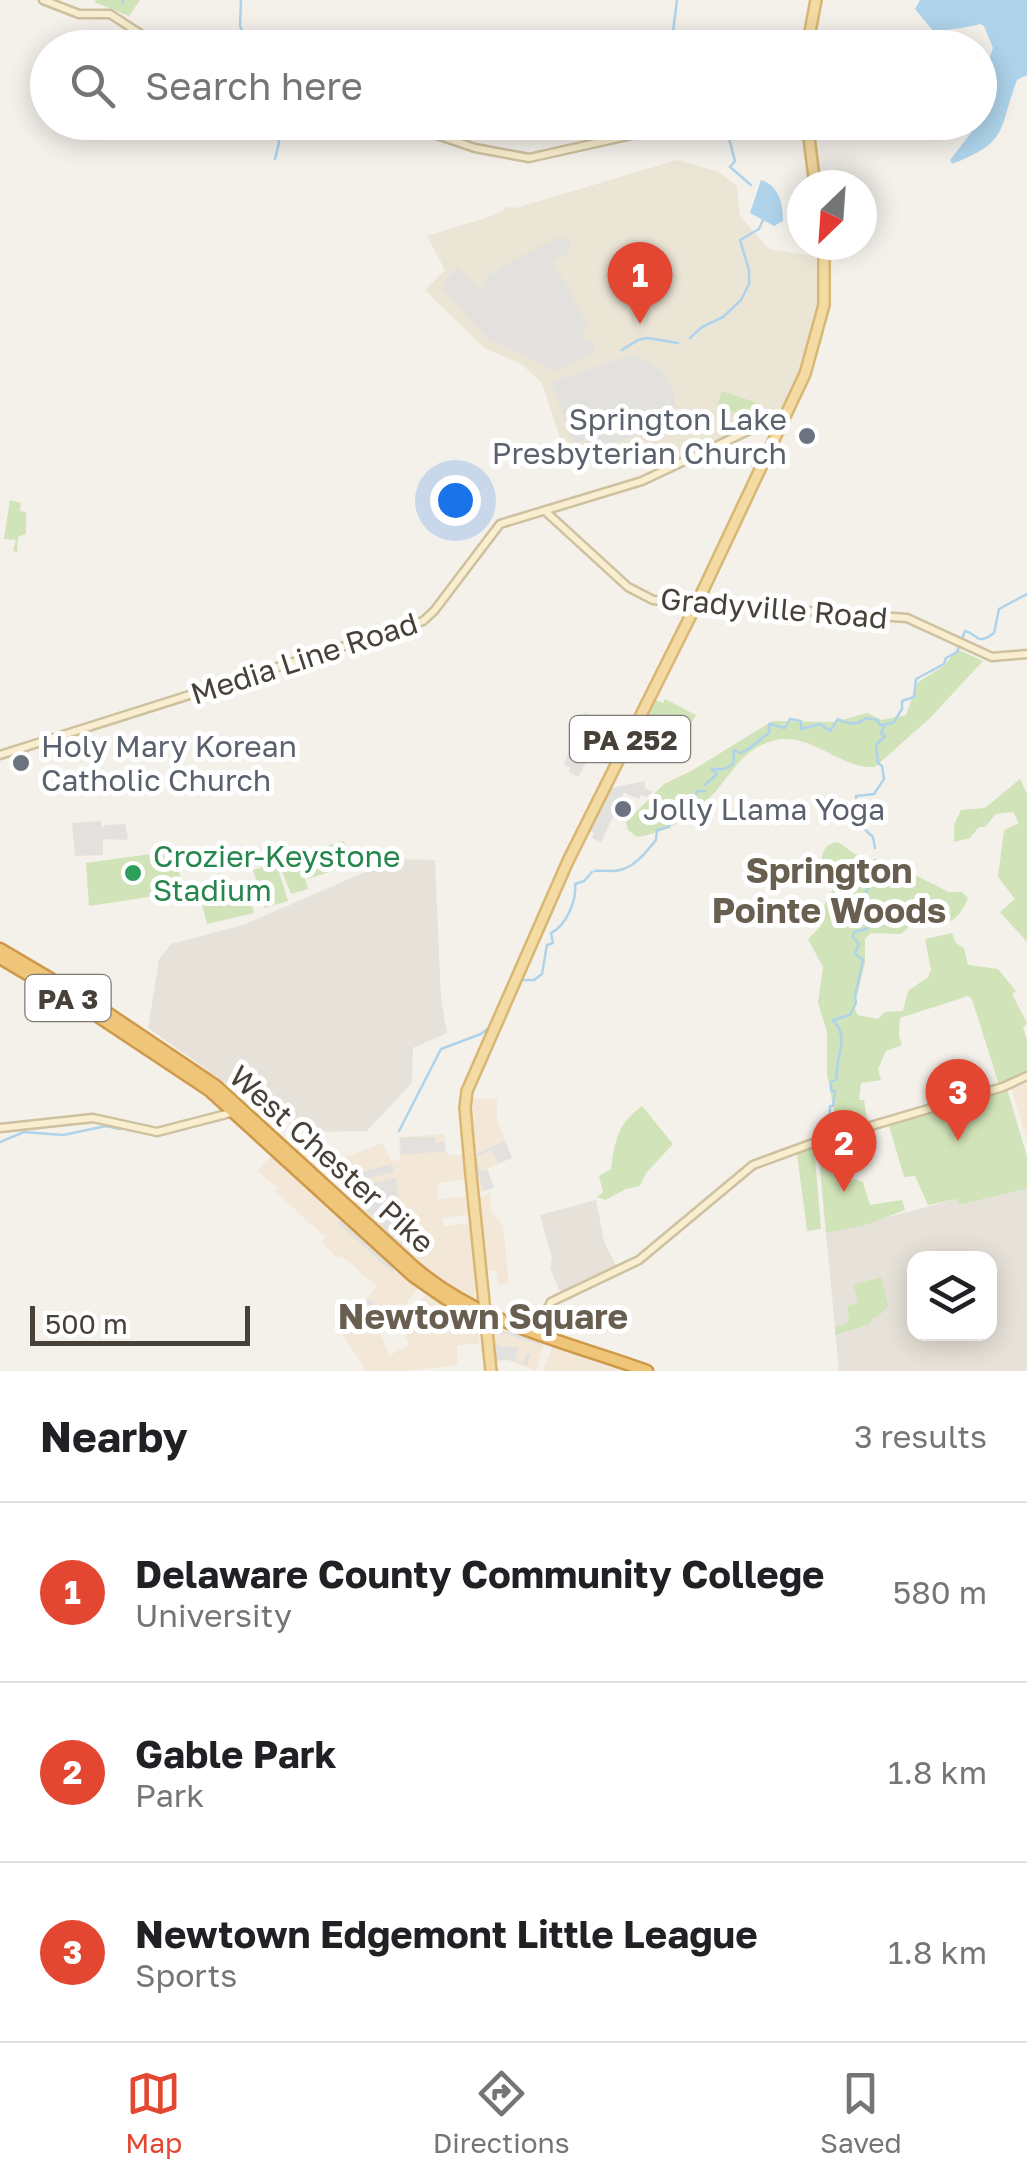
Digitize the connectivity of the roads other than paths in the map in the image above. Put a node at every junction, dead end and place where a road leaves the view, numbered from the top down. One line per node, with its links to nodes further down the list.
1 (43, 0): 3 (street)
2 (816, 0): 4 (main road)
3 (135, 30)
4 (810, 30)
5 (452, 140): 6 (street)
6 (610, 140)
7 (809, 140): 8 (main road)
8 (813, 170)
9 (824, 260): 10 (main road, PA 252)
10 (788, 412): 11 (street, Media Line Road); 12 (main road, PA 252)
11 (545, 511): 12 (street, Gradyville Road); 14 (street, Media Line Road)
12 (697, 603): 13 (street, Gradyville Road); 22 (main road, PA 252)
13 (1027, 654)
14 (0, 755)
15 (0, 949): 19 (highway, West Chester Pike / PA 3)
16 (0, 958): 18 (highway, West Chester Pike / PA 3)
17 (1027, 1076): 26 (street)
18 (222, 1101): 19 (highway, West Chester Pike / PA 3); 20 (highway)
19 (238, 1108): 20 (street); 24 (highway, West Chester Pike / PA 3); 25 (highway, West Chester Pike / PA 3)
20 (221, 1116): 21 (street)
21 (0, 1128)
22 (478, 1257): 23 (main road, PA 252); 25 (main road, PA 252)
23 (478, 1296): 24 (highway); 25 (main road, PA 252)
24 (468, 1305): 25 (highway, West Chester Pike / PA 3)
25 (483, 1316): 26 (highway, West Chester Pike / PA 3); 27 (main road, PA 252)
26 (549, 1340): 28 (highway, West Chester Pike / PA 3); 29 (highway, West Chester Pike / PA 3)
27 (489, 1371)
28 (627, 1371)
29 (647, 1371)

